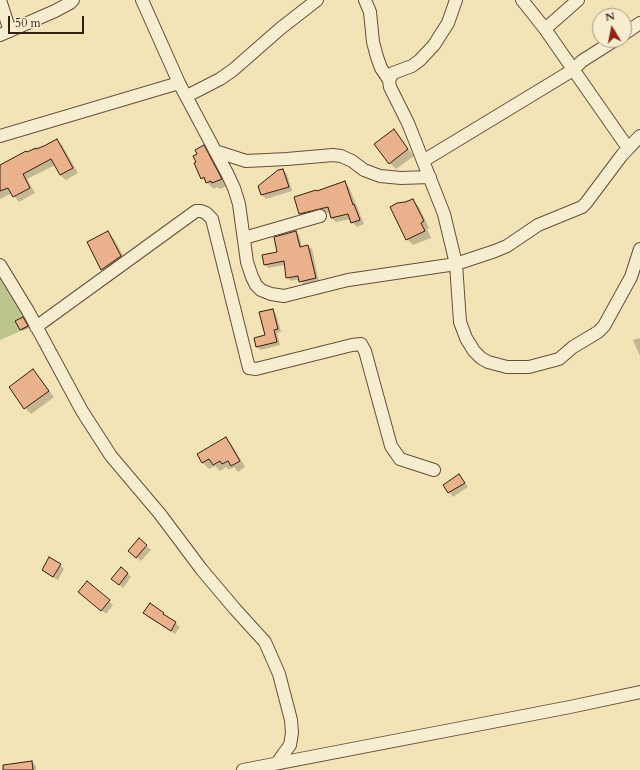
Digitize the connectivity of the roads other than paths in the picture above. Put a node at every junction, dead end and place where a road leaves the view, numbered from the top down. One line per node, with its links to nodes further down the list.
1 (0, 0): 10 (street)
2 (73, 0): 10 (street)
3 (142, 0): 14 (street)
4 (318, 0): 15 (street)
5 (365, 0): 13 (street)
6 (456, 0): 13 (street)
7 (522, 0): 9 (street)
8 (578, 0): 9 (street)
9 (545, 29): 12 (street)
10 (5, 33)
11 (602, 48): 12 (street)
12 (573, 70): 18 (street); 20 (street)
13 (389, 80): 20 (street)
14 (179, 83): 15 (street); 16 (street)
15 (186, 96): 19 (street)
16 (0, 136)
17 (640, 136): 18 (street)
18 (628, 148): 25 (street)
19 (215, 151): 21 (street); 23 (street)
20 (423, 161): 21 (street)
21 (430, 177): 25 (street)
22 (320, 216): 23 (street)
23 (244, 238): 25 (street)
24 (640, 249): 27 (street)
25 (456, 264): 27 (street)
26 (0, 265): 28 (street)
27 (636, 274)
28 (36, 326): 29 (street); 31 (street)
29 (434, 470)
30 (640, 692): 31 (street)
31 (277, 763): 32 (street)
32 (243, 770)

